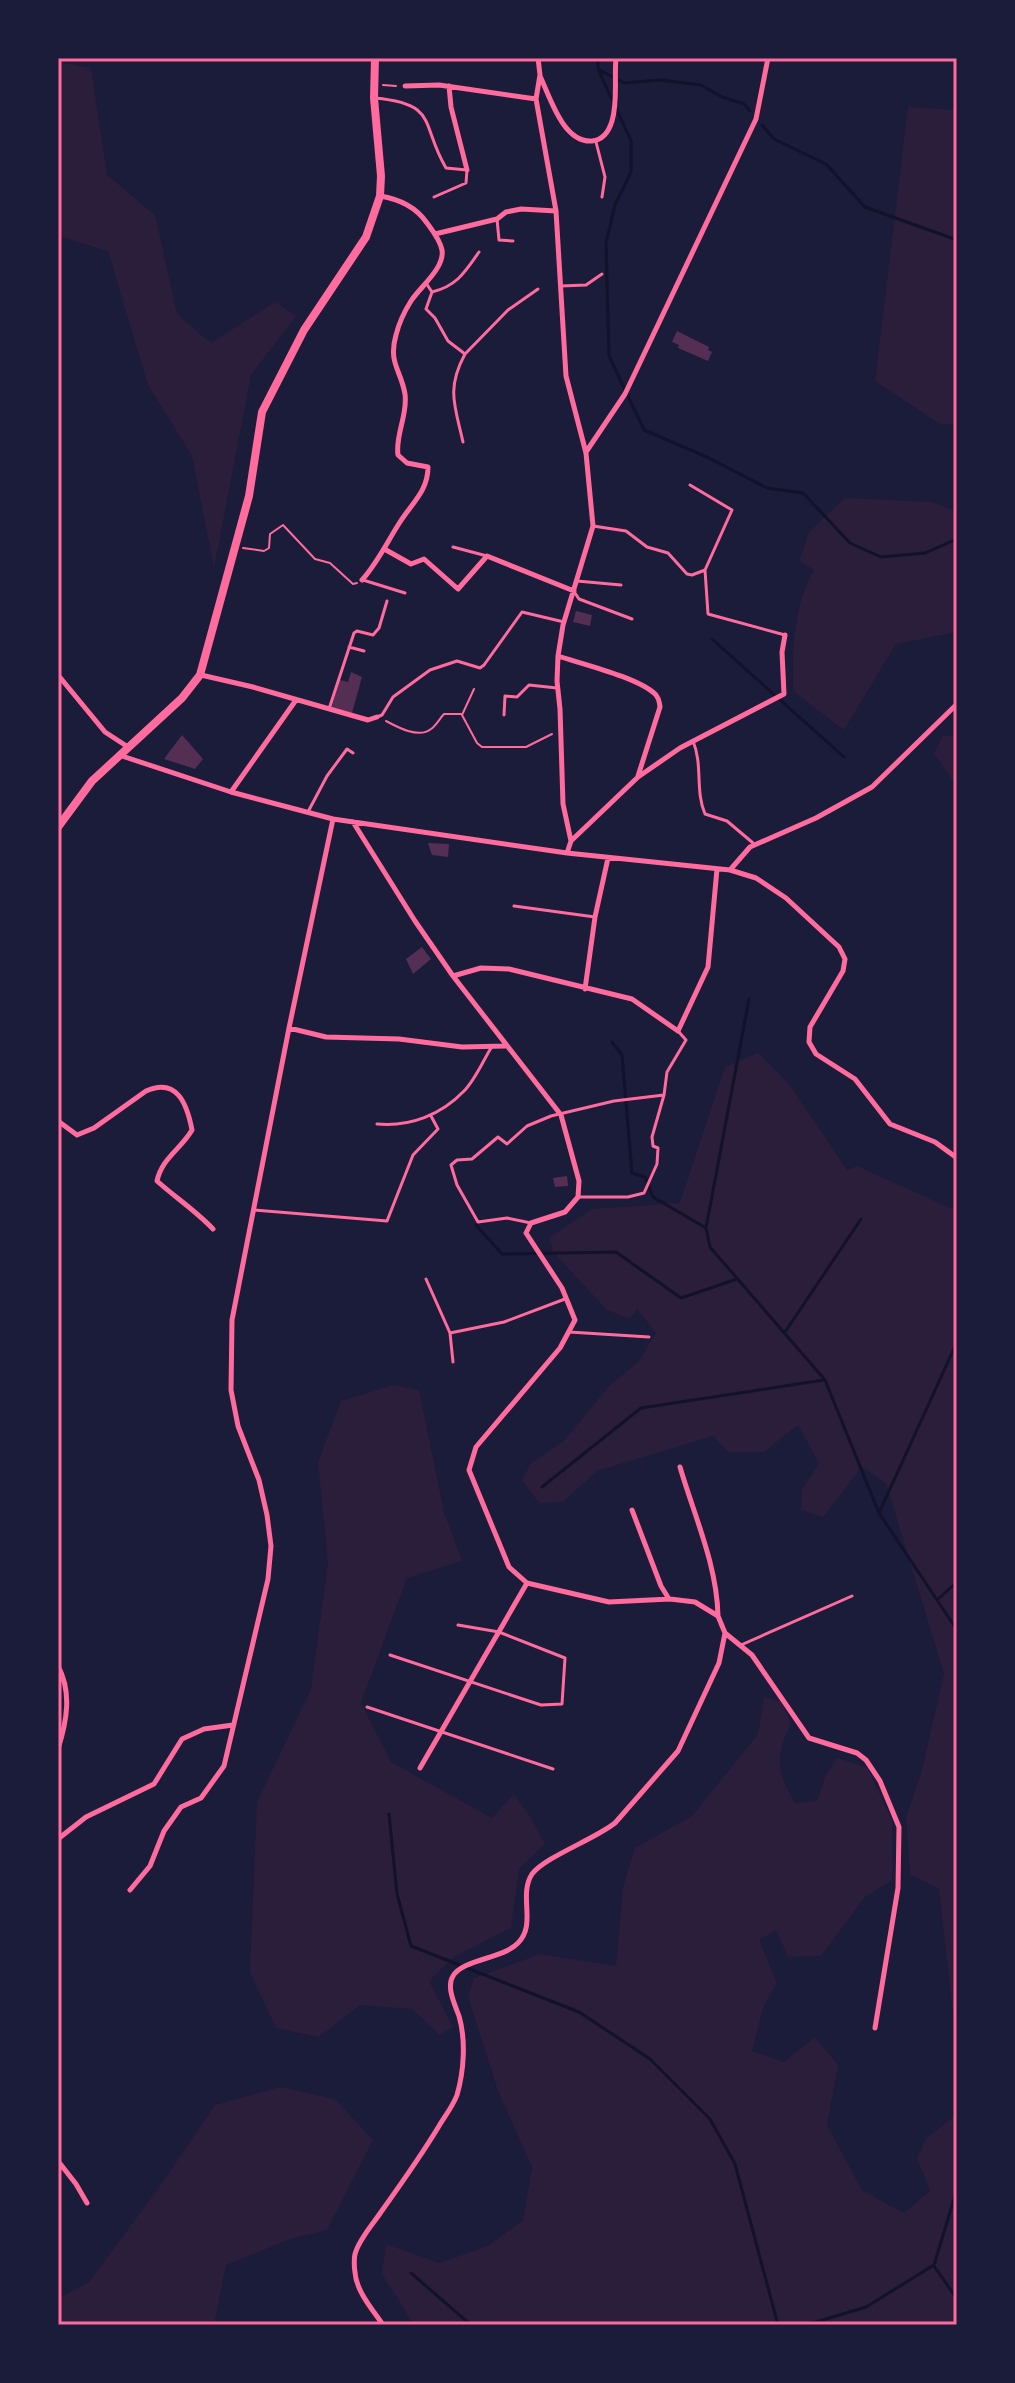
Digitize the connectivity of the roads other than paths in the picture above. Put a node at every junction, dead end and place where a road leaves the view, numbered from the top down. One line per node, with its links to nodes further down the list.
1 (375, 58): 8 (main road)
2 (538, 58): 5 (street)
3 (616, 58): 10 (street)
4 (768, 58): 27 (street)
5 (540, 75): 9 (street); 10 (street)
6 (405, 86): 7 (street)
7 (449, 86): 9 (street); 11 (street)
8 (374, 98): 11 (lane); 12 (main road)
9 (536, 99): 15 (street)
10 (596, 141): 14 (lane)
11 (467, 170): 13 (lane)
12 (380, 196): 17 (street); 47 (main road)
13 (434, 197)
14 (602, 197)
15 (556, 211): 16 (street); 22 (street)
16 (497, 219): 17 (street); 18 (lane)
17 (435, 234): 21 (street)
18 (513, 241)
19 (479, 252): 24 (lane)
20 (602, 274): 22 (lane)
21 (425, 282): 24 (lane); 31 (street)
22 (560, 287): 27 (street)
23 (538, 289): 25 (lane)
24 (432, 292): 25 (lane)
25 (465, 354): 26 (lane)
26 (463, 442)
27 (586, 453): 29 (street)
28 (690, 485): 33 (lane)
29 (593, 526): 33 (lane); 35 (street)
30 (453, 547): 32 (lane)
31 (386, 550): 32 (street); 34 (street)
32 (487, 556): 37 (street)
33 (705, 570): 42 (lane)
34 (362, 580): 38 (lane)
35 (577, 581): 36 (lane); 37 (street)
36 (621, 585)
37 (574, 591): 40 (lane); 41 (street)
38 (405, 593)
39 (387, 601): 43 (lane)
40 (632, 619)
41 (564, 622): 45 (street); 53 (lane)
42 (785, 635): 54 (street)
43 (349, 647): 44 (lane); 51 (lane)
44 (364, 651)
45 (558, 656): 48 (street); 58 (street)
46 (58, 675): 55 (street)
47 (200, 675): 49 (street); 55 (main road)
48 (558, 688): 52 (lane); 64 (street)
49 (296, 700): 51 (street); 59 (street)
50 (957, 704): 65 (street)
51 (329, 709): 53 (street)
52 (504, 715)
53 (377, 717)
54 (693, 741): 58 (street); 65 (lane)
55 (129, 747): 57 (main road)
56 (353, 753): 60 (lane)
57 (119, 755): 59 (street); 63 (main road)
58 (638, 777): 64 (street)
59 (231, 792): 60 (street)
60 (308, 813): 61 (street)
61 (333, 819): 62 (street); 74 (street)
62 (353, 822): 66 (street); 72 (street)
63 (58, 827)
64 (571, 841): 66 (street)
65 (755, 845): 69 (street)
66 (567, 853): 67 (street)
67 (608, 858): 68 (street); 71 (street)
68 (717, 869): 69 (street); 75 (street)
69 (730, 870): 83 (street)
70 (514, 906): 71 (lane)
71 (595, 917): 73 (street)
72 (453, 976): 73 (street); 77 (street)
73 (585, 989): 75 (street)
74 (289, 1028): 76 (street); 85 (street)
75 (678, 1031): 78 (lane)
76 (493, 1045): 77 (street); 80 (lane)
77 (505, 1046): 79 (street)
78 (664, 1095): 79 (lane); 84 (lane)
79 (561, 1115): 84 (street); 86 (lane)
80 (431, 1116): 82 (lane); 85 (lane)
81 (58, 1121): 87 (street)
82 (377, 1124)
83 (957, 1158)
84 (578, 1197): 86 (street)
85 (254, 1210): 108 (street)
86 (531, 1223): 89 (street)
87 (213, 1229)
88 (426, 1279): 91 (lane)
89 (567, 1299): 90 (street); 91 (lane)
90 (568, 1332): 92 (lane); 96 (street)
91 (450, 1333): 93 (lane)
92 (649, 1337)
93 (453, 1362)
94 (680, 1467): 99 (street)
95 (632, 1510): 98 (street)
96 (527, 1583): 98 (street); 101 (street)
97 (852, 1596): 103 (lane)
98 (670, 1599): 99 (street)
99 (718, 1616): 102 (street)
100 (458, 1625): 101 (lane)
101 (499, 1632): 106 (street); 106 (lane)
102 (725, 1633): 103 (street); 118 (street)
103 (741, 1645): 115 (street)
104 (390, 1655): 106 (lane)
105 (58, 1666): 110 (street)
106 (470, 1682): 109 (street)
107 (367, 1707): 109 (lane)
108 (233, 1725): 113 (street); 114 (street)
109 (441, 1733): 111 (street); 112 (lane)
110 (58, 1749)
111 (420, 1768)
112 (553, 1769)
113 (59, 1836)
114 (130, 1890)
115 (875, 2028)
116 (58, 2161): 117 (street)
117 (87, 2203)
118 (383, 2325)

